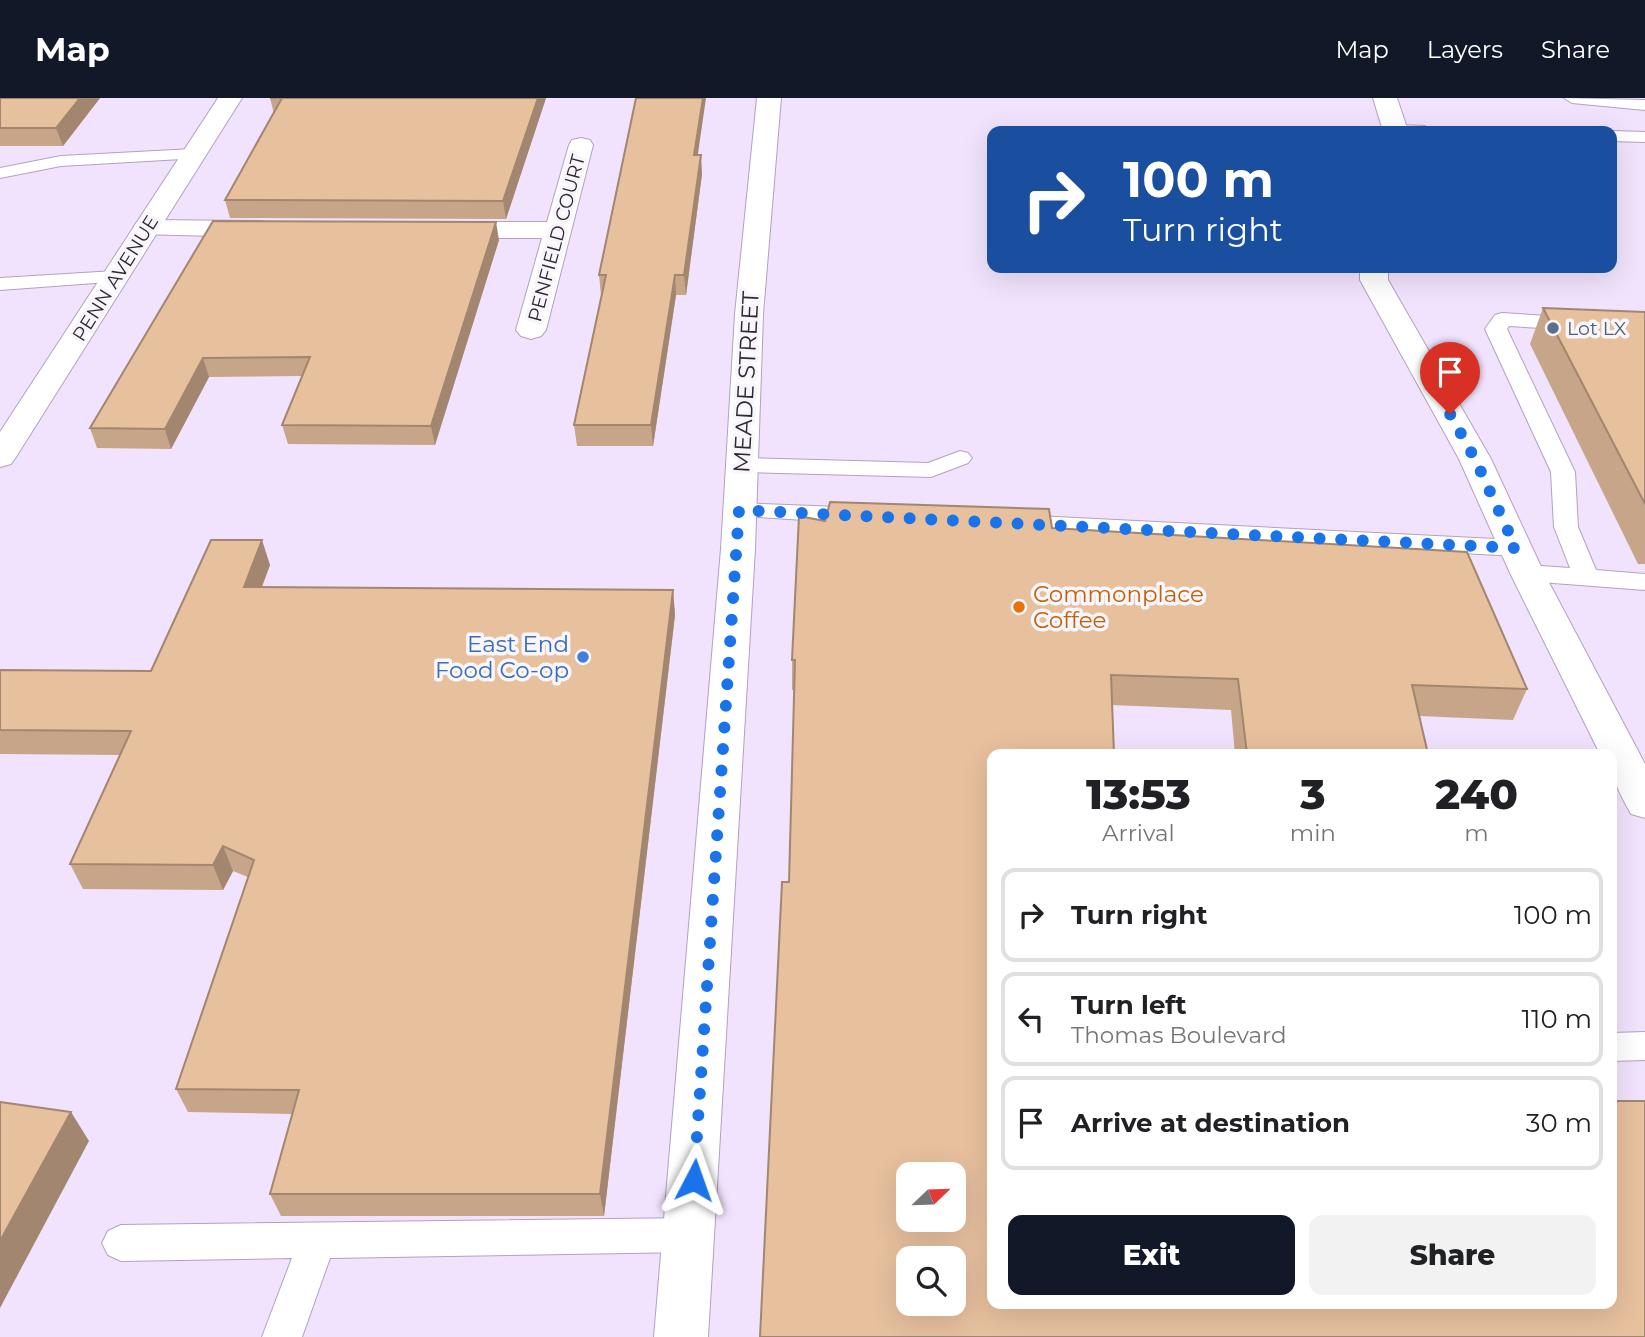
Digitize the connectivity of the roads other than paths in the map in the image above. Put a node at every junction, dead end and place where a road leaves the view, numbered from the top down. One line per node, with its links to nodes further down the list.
1 (230, 98): 10 (main road, PENN AVENUE)
2 (769, 98): 23 (main road, MEADE STREET)
3 (1385, 98): 6 (main road)
4 (1572, 98): 5 (lane)
5 (1645, 105)
6 (1394, 126)
7 (1617, 136): 8 (lane)
8 (1645, 137)
9 (581, 145): 15 (main road, PENFIELD COURT)
10 (193, 154): 11 (lane); 12 (main road, PENN AVENUE)
11 (0, 173)
12 (146, 228): 13 (main road); 17 (main road, PENN AVENUE)
13 (285, 229)
14 (422, 230): 15 (main road)
15 (559, 230): 20 (main road, PENFIELD COURT)
16 (1374, 273): 27 (main road)
17 (115, 277): 18 (lane); 21 (main road, PENN AVENUE)
18 (0, 284)
19 (1645, 328): 28 (lane)
20 (531, 330)
21 (0, 457)
22 (960, 458): 23 (lane)
23 (741, 465): 24 (main road, MEADE STREET)
24 (739, 510): 25 (lane); 33 (main road, MEADE STREET)
25 (894, 517)
26 (992, 522): 27 (lane)
27 (1522, 560): 28 (lane); 30 (main road)
28 (1587, 578): 29 (lane)
29 (1645, 582)
30 (1645, 803)
31 (1645, 1046): 32 (lane)
32 (1617, 1047)
33 (690, 1235): 34 (lane); 37 (main road, MEADE STREET)
34 (318, 1239): 35 (lane); 36 (lane)
35 (121, 1243)
36 (282, 1337)
37 (681, 1337)

